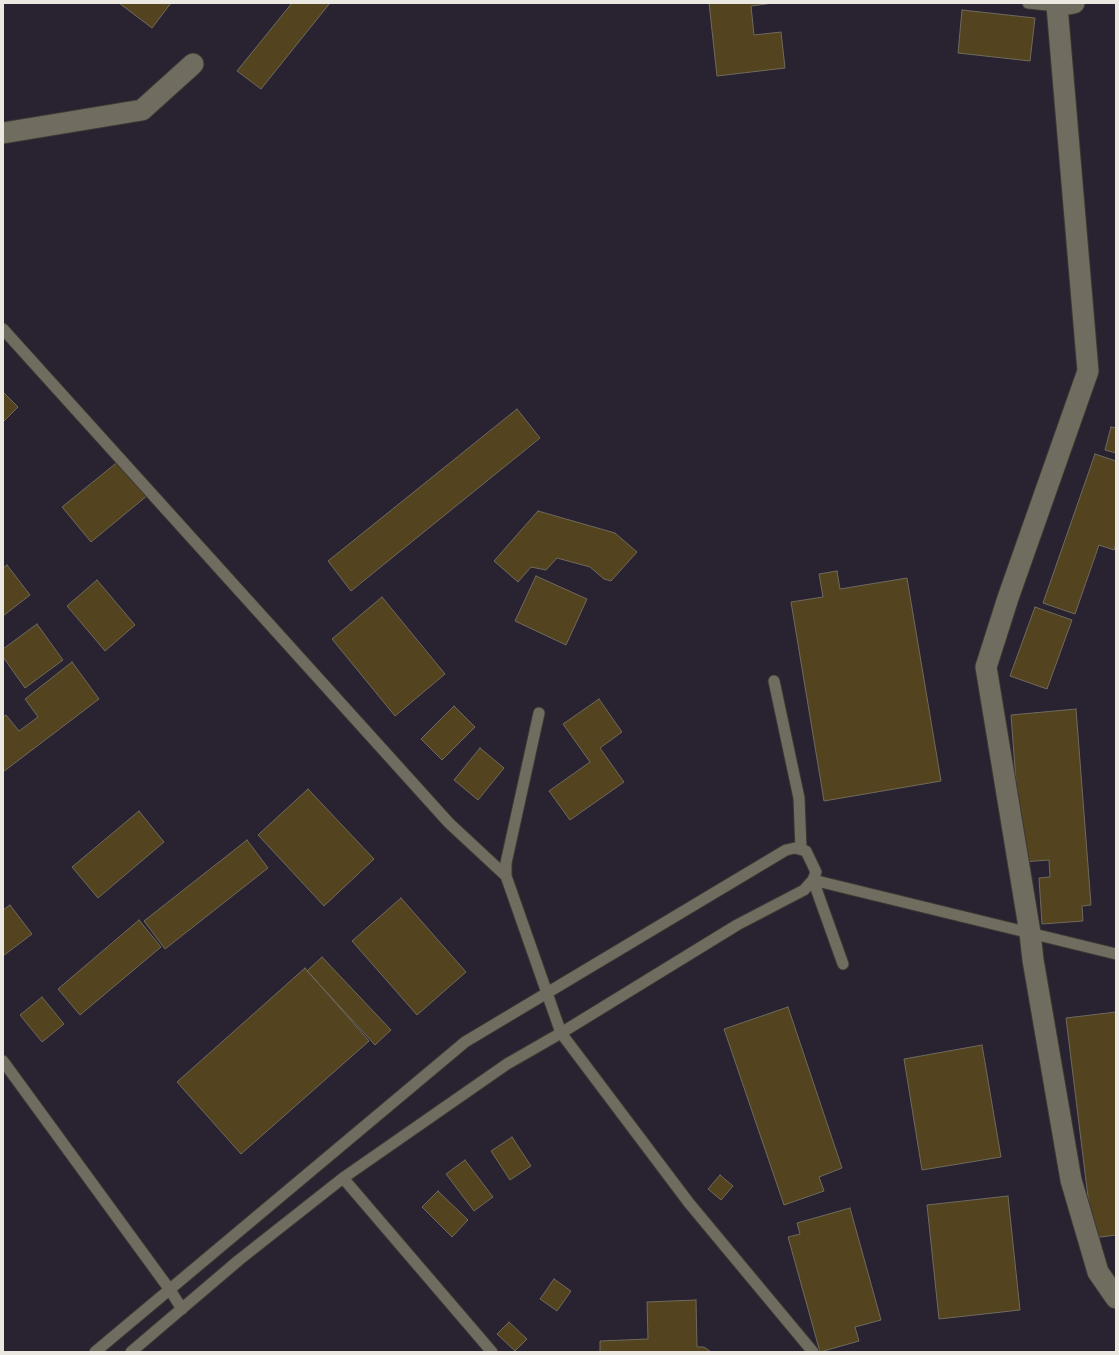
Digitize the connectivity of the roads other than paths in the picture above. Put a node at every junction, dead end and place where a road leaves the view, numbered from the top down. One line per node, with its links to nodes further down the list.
1 (1028, 3): 2 (lane)
2 (1066, 5): 11 (street)
3 (193, 64): 4 (street)
4 (3, 132)
5 (3, 329): 9 (lane)
6 (774, 681): 8 (lane)
7 (539, 713): 9 (lane)
8 (801, 849): 10 (lane); 14 (lane)
9 (506, 876): 14 (lane)
10 (813, 880): 11 (lane); 13 (lane); 15 (lane)
11 (1030, 933): 12 (lane); 19 (street)
12 (1116, 954)
13 (843, 964)
14 (546, 993): 15 (lane); 18 (lane)
15 (561, 1032): 17 (lane); 24 (lane)
16 (3, 1061): 18 (lane)
17 (343, 1178): 20 (lane); 23 (lane)
18 (170, 1290): 20 (lane); 21 (lane)
19 (1116, 1298)
20 (182, 1309): 22 (lane)
21 (95, 1352)
22 (131, 1352)
23 (492, 1352)
24 (813, 1352)

